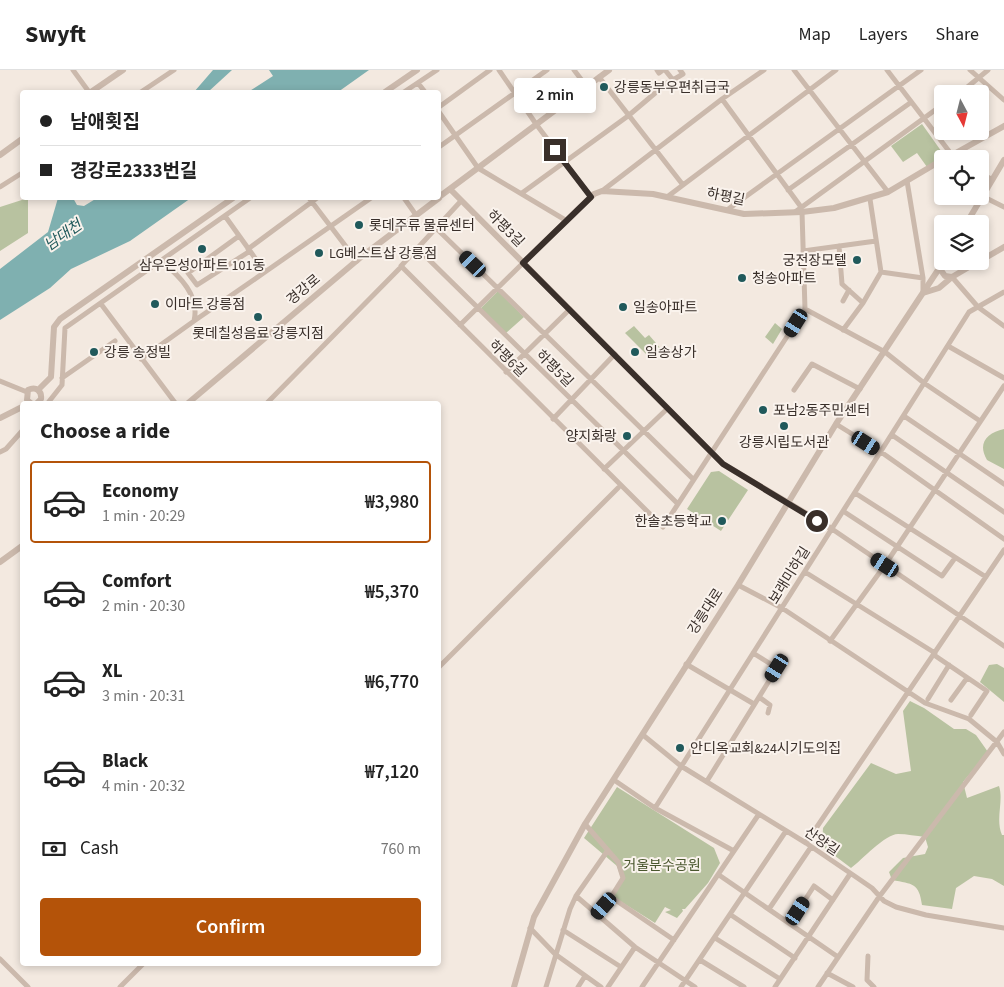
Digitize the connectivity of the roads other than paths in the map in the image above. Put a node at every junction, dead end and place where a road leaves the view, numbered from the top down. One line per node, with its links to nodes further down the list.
1 (73, 70): 28 (street)
2 (124, 70): 29 (street)
3 (174, 70): 30 (street)
4 (417, 70): 31 (street)
5 (437, 70): 23 (street)
6 (490, 70): 39 (street)
7 (500, 70): 35 (street)
8 (547, 70): 35 (street)
9 (574, 70): 26 (street)
10 (608, 70): 21 (street, 경강로)
11 (657, 70): 12 (street)
12 (664, 70): 13 (street)
13 (680, 70)
14 (764, 70): 36 (street)
15 (794, 70): 34 (street)
16 (836, 70): 34 (street)
17 (887, 70): 27 (street)
18 (921, 70): 27 (street)
19 (970, 70): 22 (street)
20 (988, 70): 22 (street)
21 (599, 77): 26 (street, 경강로); 42 (street)
22 (980, 78): 25 (street); 37 (street)
23 (418, 82): 32 (street); 33 (street)
24 (667, 83): 42 (street)
25 (971, 85)
26 (586, 86): 44 (street, 경강로)
27 (898, 87): 38 (street); 46 (street)
28 (88, 90)
29 (93, 90)
30 (144, 90)
31 (388, 90)
32 (407, 90)
33 (424, 90)
34 (809, 90): 46 (street); 48 (street)
35 (514, 92): 44 (street); 47 (street)
36 (722, 99): 48 (street); 52 (street)
37 (1004, 100)
38 (910, 103): 43 (street); 50 (street)
39 (441, 106)
40 (934, 111): 43 (street)
41 (441, 115): 47 (street)
42 (628, 116): 52 (street); 57 (street)
43 (923, 120): 53 (street); 58 (street)
44 (536, 124): 57 (street); 60 (street, 경강로)
45 (1004, 126): 54 (street, 하평길)
46 (840, 128): 50 (street); 62 (street)
47 (455, 135): 51 (street); 60 (street)
48 (749, 135): 62 (street); 67 (street)
49 (20, 140): 55 (street)
50 (851, 144): 58 (street); 70 (street)
51 (441, 146)
52 (655, 150): 67 (street); 71 (street)
53 (943, 150)
54 (962, 150)
55 (0, 155)
56 (1004, 160): 64 (street)
57 (565, 162): 73 (street); 75 (street)
58 (863, 163): 72 (street); 89 (street)
59 (934, 166): 65 (street, 하평길)
60 (478, 168): 69 (street, 경강로); 73 (street)
61 (20, 174): 68 (street)
62 (776, 174): 70 (street); 88 (street)
63 (989, 178): 64 (street)
64 (992, 179): 66 (street)
65 (907, 181): 72 (street, 하평길); 112 (street)
66 (989, 184)
67 (683, 185): 76 (street)
68 (0, 187)
69 (450, 189): 74 (street, 경강로); 86 (street, 하평3길)
70 (788, 190): 89 (street)
71 (602, 192): 75 (street, 하평길); 76 (street, 하평길)
72 (888, 192): 77 (street, 하평길)
73 (522, 193): 92 (street)
74 (441, 196)
75 (591, 197): 92 (street, 하평길)
76 (667, 197): 88 (street, 하평길)
77 (870, 199): 89 (street, 하평길); 96 (street)
78 (230, 200): 144 (street)
79 (247, 200): 91 (street)
80 (312, 200): 100 (street)
81 (314, 200): 93 (street)
82 (368, 200): 93 (street)
83 (406, 200): 90 (street)
84 (435, 200): 90 (street, 경강로)
85 (989, 200): 87 (street)
86 (462, 201): 94 (street, 하평6길); 105 (street, 하평3길)
87 (1004, 207)
88 (727, 210): 89 (street, 하평길)
89 (799, 210): 101 (street)
90 (416, 214): 103 (street, 경강로)
91 (224, 216): 95 (street); 104 (street)
92 (567, 220): 105 (street, 하평길)
93 (330, 228): 103 (street); 110 (street)
94 (436, 228): 99 (street, 하평6길); 114 (street)
95 (239, 236): 100 (street); 100 (street)
96 (876, 241): 97 (street); 111 (street)
97 (839, 246): 101 (street); 115 (street)
98 (1004, 247): 102 (street)
99 (417, 248): 122 (street, 하평5길); 126 (street, 하평6길)
100 (249, 250): 110 (street)
101 (803, 252): 123 (street)
102 (989, 256)
103 (357, 260): 152 (street, 경강로)
104 (161, 261): 120 (street); 125 (street)
105 (523, 263): 114 (street); 124 (street, 하평3길)
106 (399, 269): 153 (street)
107 (939, 270): 117 (street, 강릉대로)
108 (941, 270): 113 (street)
109 (965, 270): 113 (street)
110 (266, 272): 125 (street)
111 (881, 272): 112 (street); 119 (street)
112 (923, 278): 117 (street)
113 (952, 278): 117 (street); 121 (street)
114 (498, 289): 122 (street); 129 (street)
115 (849, 290): 118 (street); 119 (street)
116 (1004, 292): 121 (street, 보래미하길)
117 (923, 293): 132 (street, 강릉대로)
118 (843, 302)
119 (863, 303): 128 (street)
120 (101, 304): 135 (street); 137 (street)
121 (978, 307): 127 (street); 131 (street, 보래미하길)
122 (478, 308): 126 (street); 133 (street, 하평5길)
123 (805, 309): 128 (street); 167 (street)
124 (570, 310): 129 (street); 134 (street, 하평3길)
125 (194, 321): 135 (street)
126 (460, 325): 136 (street, 하평6길)
127 (1004, 326)
128 (843, 330): 132 (street)
129 (545, 336): 133 (street); 139 (street)
130 (116, 341): 137 (street)
131 (948, 346): 138 (street); 141 (street, 보래미하길)
132 (885, 352): 141 (street); 143 (street, 강릉대로)
133 (525, 354): 136 (street); 147 (street, 하평5길)
134 (615, 354): 139 (street); 155 (street, 하평3길)
135 (141, 359): 151 (street)
136 (506, 372): 158 (street, 하평6길)
137 (62, 378): 150 (street)
138 (1004, 378)
139 (590, 380): 147 (street); 161 (street)
140 (0, 382): 146 (street)
141 (924, 383): 156 (street, 보래미하길); 159 (street)
142 (1004, 386): 159 (street)
143 (860, 389): 145 (street); 160 (street, 강릉대로)
144 (38, 390): 146 (street); 149 (street)
145 (794, 390)
146 (27, 392): 148 (street)
147 (571, 400): 158 (street); 164 (street, 하평5길)
148 (29, 401)
149 (41, 401)
150 (43, 401)
151 (174, 401)
152 (191, 401)
153 (269, 401)
154 (20, 408): 157 (street)
155 (668, 408): 161 (street); 167 (street, 하평3길)
156 (904, 416): 163 (street, 보래미하길); 168 (street)
157 (0, 418)
158 (553, 419): 169 (street, 하평6길)
159 (980, 420): 168 (street)
160 (836, 424): 166 (street); 177 (street, 강릉대로)
161 (643, 431): 164 (street); 171 (street)
162 (20, 433): 165 (street)
163 (892, 435): 166 (street, 보래미하길); 170 (street)
164 (622, 450): 169 (street); 176 (street, 하평5길)
165 (0, 452)
166 (881, 452): 174 (street); 175 (street, 보래미하길)
167 (713, 453): 171 (street); 177 (street, 하평3길)
168 (958, 453): 170 (street); 172 (street)
169 (604, 469): 176 (street, 하평6길)
170 (946, 472): 174 (street); 179 (street)
171 (693, 480): 176 (street)
172 (1004, 484)
173 (618, 488): 199 (street)
174 (934, 491): 180 (street); 182 (street)
175 (855, 493): 178 (street, 보래미하길); 180 (street)
176 (678, 504)
177 (788, 504): 181 (street, 하평3길); 191 (street, 강릉대로)
178 (843, 511): 181 (street, 보래미하길); 183 (street)
179 (1004, 512)
180 (910, 528): 183 (street); 186 (street)
181 (832, 529): 188 (street); 189 (street, 보래미하길)
182 (1004, 538)
183 (897, 546): 186 (street); 188 (street)
184 (20, 547): 187 (street)
185 (1004, 550): 190 (street)
186 (955, 558): 190 (street)
187 (0, 562)
188 (885, 565): 192 (street); 194 (street)
189 (805, 572): 192 (street); 193 (street, 보래미하길)
190 (986, 577): 194 (street)
191 (738, 584): 193 (street); 200 (street, 강릉대로)
192 (857, 604): 195 (street); 198 (street)
193 (782, 608): 195 (street); 197 (street, 보래미하길)
194 (960, 616): 196 (street); 198 (street)
195 (830, 640): 204 (street)
196 (1004, 646)
197 (753, 653): 203 (street, 보래미하길); 205 (street)
198 (934, 654): 201 (street); 204 (street)
199 (441, 664)
200 (686, 664): 203 (street); 212 (street, 강릉대로)
201 (949, 665): 202 (street); 206 (street)
202 (967, 678): 207 (street); 210 (street)
203 (731, 689): 208 (street); 215 (street, 보래미하길)
204 (908, 693): 213 (street); 222 (street)
205 (759, 697): 208 (street); 209 (street)
206 (928, 699)
207 (951, 700)
208 (754, 704): 217 (street)
209 (768, 713)
210 (971, 715)
211 (1004, 732): 213 (street)
212 (643, 735): 215 (street, 산양길); 216 (street, 강릉대로)
213 (997, 742): 214 (street); 230 (street)
214 (1004, 754)
215 (681, 766): 217 (street, 산양길); 218 (street, 보래미하길)
216 (614, 780): 218 (street); 220 (street, 강릉대로)
217 (707, 781): 219 (street, 산양길)
218 (655, 808): 224 (street)
219 (759, 814): 221 (street, 산양길); 224 (street)
220 (585, 824): 223 (street); 236 (street, 강릉대로)
221 (786, 831): 222 (street, 산양길); 227 (street)
222 (809, 845): 225 (street, 산양길); 232 (street)
223 (608, 850): 228 (street); 229 (street)
224 (734, 851): 226 (street)
225 (850, 874): 230 (street, 산양길); 231 (street)
226 (719, 875): 227 (street); 241 (street)
227 (746, 892): 232 (street); 234 (street)
228 (576, 896): 233 (street); 238 (street)
229 (611, 897): 233 (street); 241 (street)
230 (879, 897): 237 (street, 산양길); 245 (street)
231 (833, 900): 235 (street); 239 (street)
232 (769, 909): 235 (street)
233 (597, 914): 242 (street)
234 (731, 915): 240 (street); 246 (street)
235 (790, 923): 239 (street)
236 (530, 928): 243 (street); 259 (street, 강릉대로)
237 (1004, 928)
238 (563, 930): 243 (street); 251 (street)
239 (809, 937): 245 (street); 246 (street)
240 (715, 938): 248 (street); 254 (street)
241 (674, 940): 249 (street)
242 (636, 947): 249 (street); 251 (street)
243 (555, 954): 253 (street); 260 (street)
244 (868, 956): 271 (street)
245 (838, 957): 252 (street)
246 (794, 958): 254 (street)
247 (0, 959): 257 (street)
248 (700, 960): 255 (street); 267 (street)
249 (659, 964): 255 (street); 264 (street)
250 (141, 966): 258 (street)
251 (621, 968): 263 (street)
252 (827, 972): 256 (street); 269 (street)
253 (585, 976): 261 (street); 262 (street)
254 (780, 979): 268 (street)
255 (685, 980): 265 (street); 266 (street)
256 (846, 985): 270 (street)
257 (28, 987)
258 (120, 987)
259 (514, 987)
260 (546, 987)
261 (578, 987)
262 (601, 987)
263 (608, 987)
264 (642, 987)
265 (681, 987)
266 (695, 987)
267 (744, 987)
268 (775, 987)
269 (818, 987)
270 (853, 987)
271 (874, 987)

